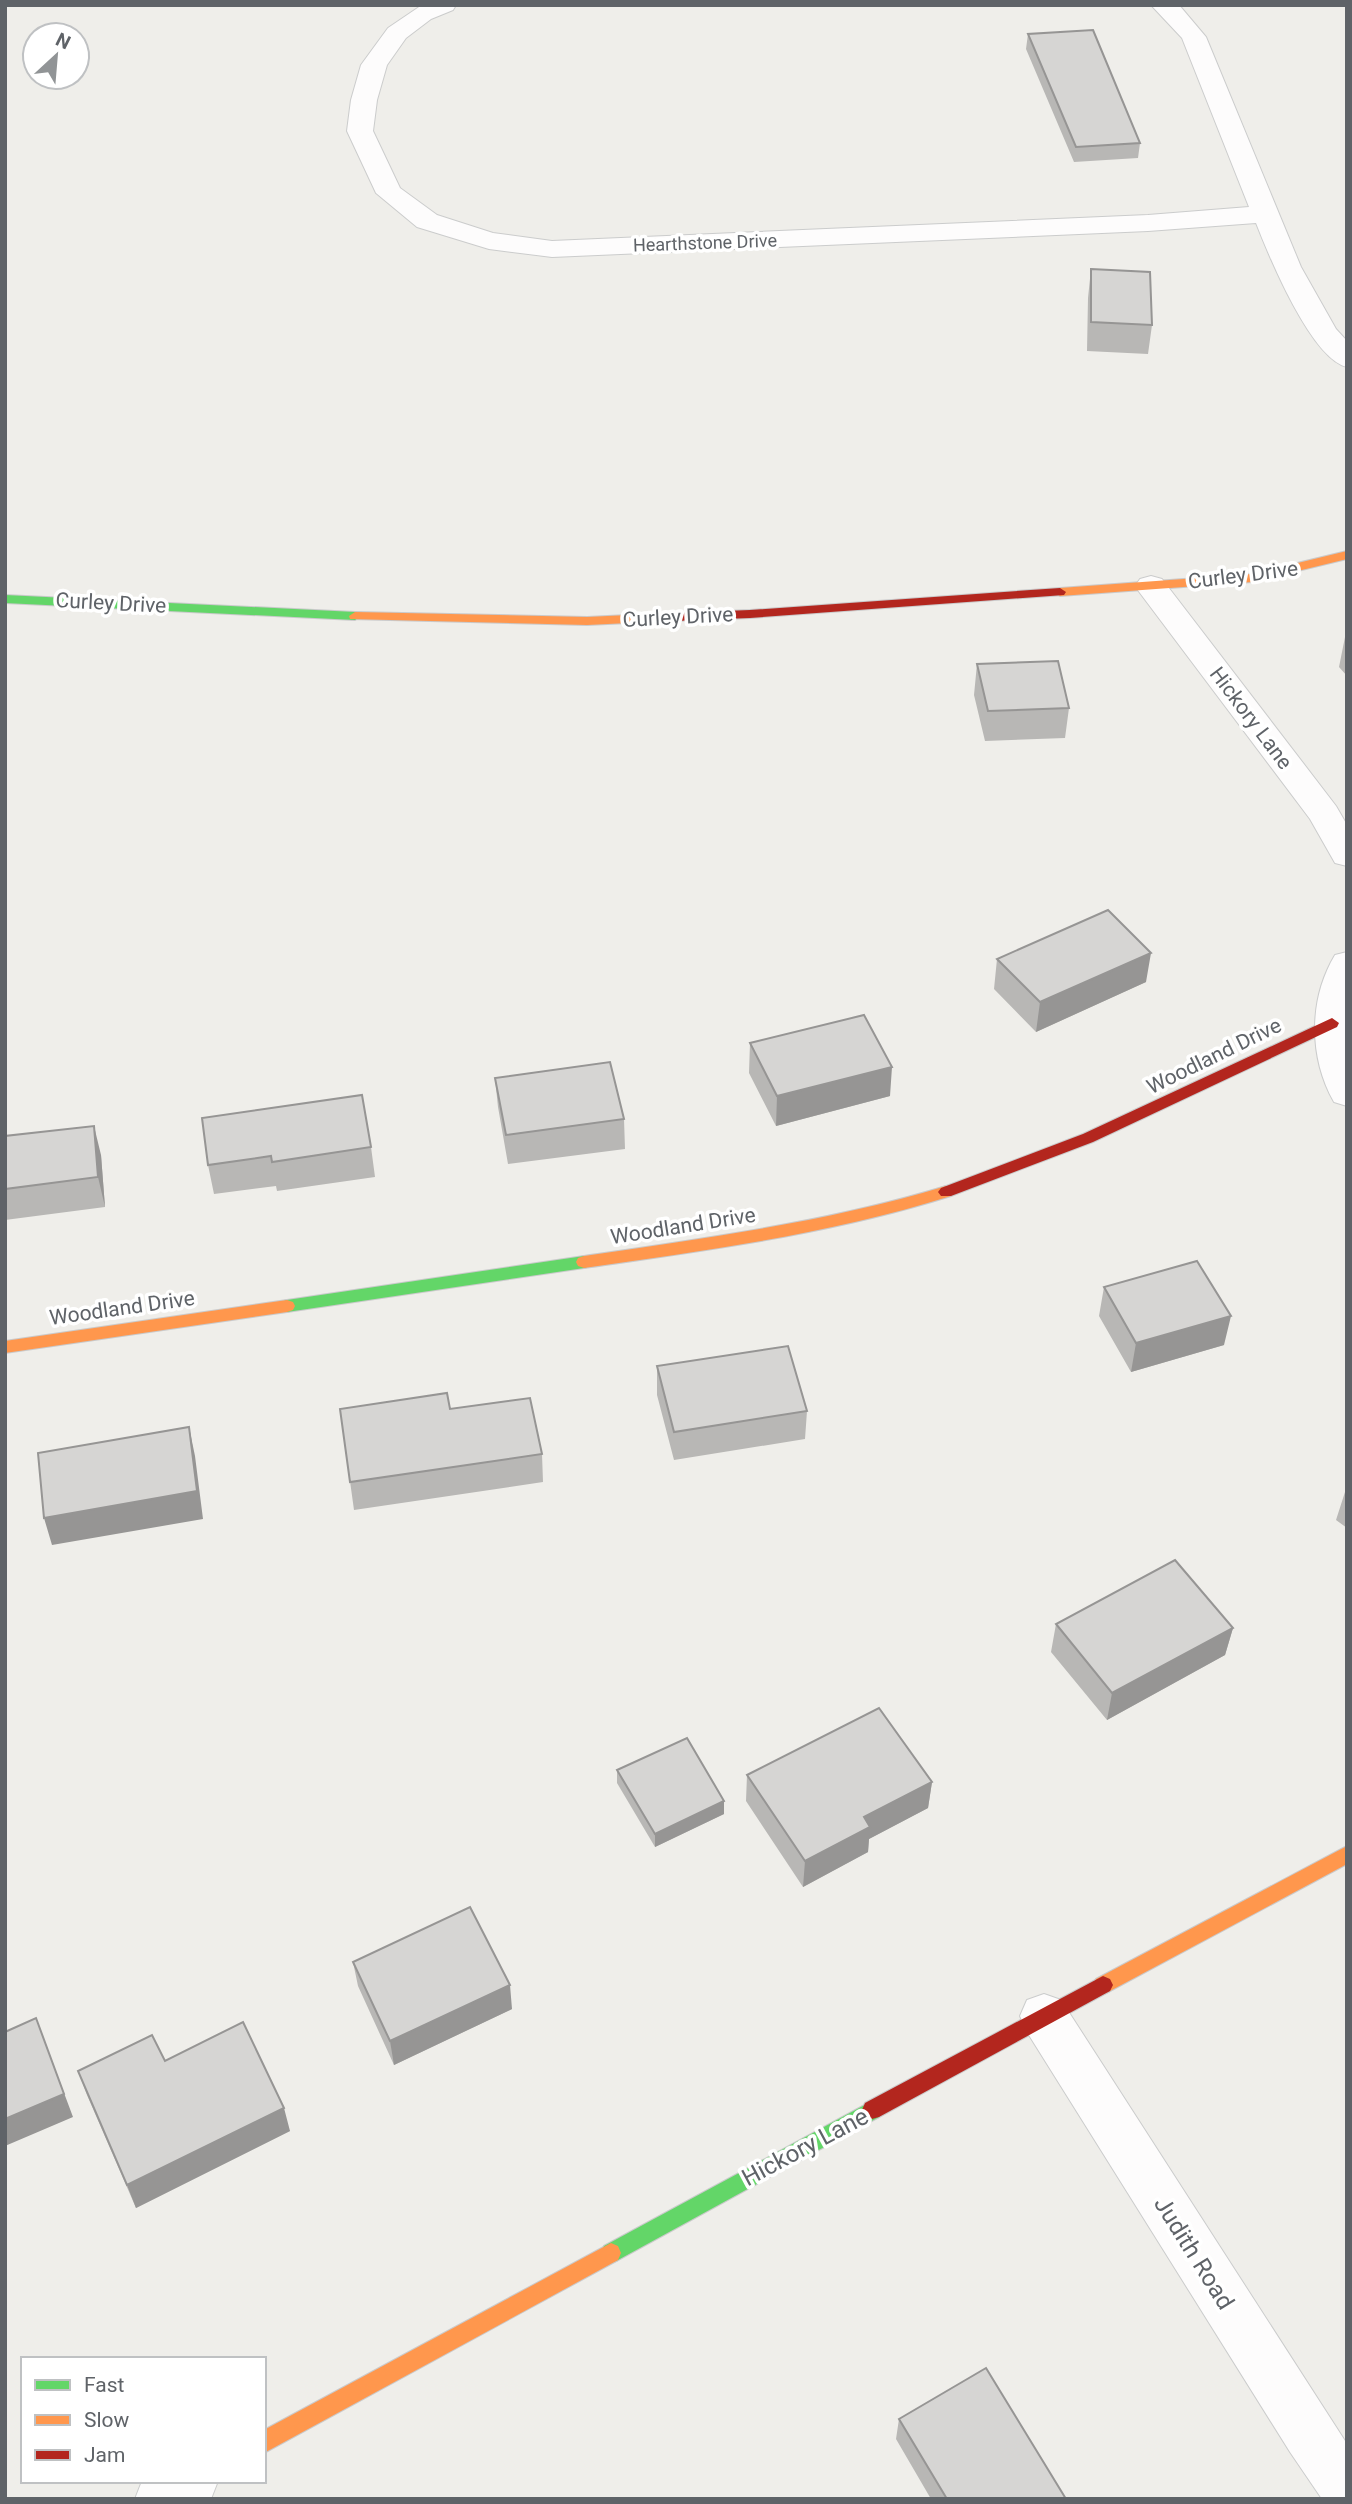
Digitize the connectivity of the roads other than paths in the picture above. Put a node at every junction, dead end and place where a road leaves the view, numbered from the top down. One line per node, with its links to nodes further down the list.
1 (444, 5): 3 (street, Hearthstone Drive)
2 (1163, 5): 3 (street)
3 (1263, 214): 4 (street)
4 (1347, 359)
5 (1347, 555): 6 (street, Curley Drive)
6 (1151, 586): 7 (street, Curley Drive); 8 (street, Hickory Lane)
7 (5, 599)
8 (1347, 855)
9 (1347, 964): 10 (street)
10 (1332, 1023): 11 (street); 12 (street, Woodland Drive)
11 (1347, 1093)
12 (5, 1347)
13 (1347, 1854): 14 (street, Hickory Lane)
14 (1044, 2015): 15 (street, Hickory Lane); 17 (street, Judith Road)
15 (266, 2441)
16 (188, 2483): 18 (street)
17 (1347, 2488)
18 (160, 2499)

